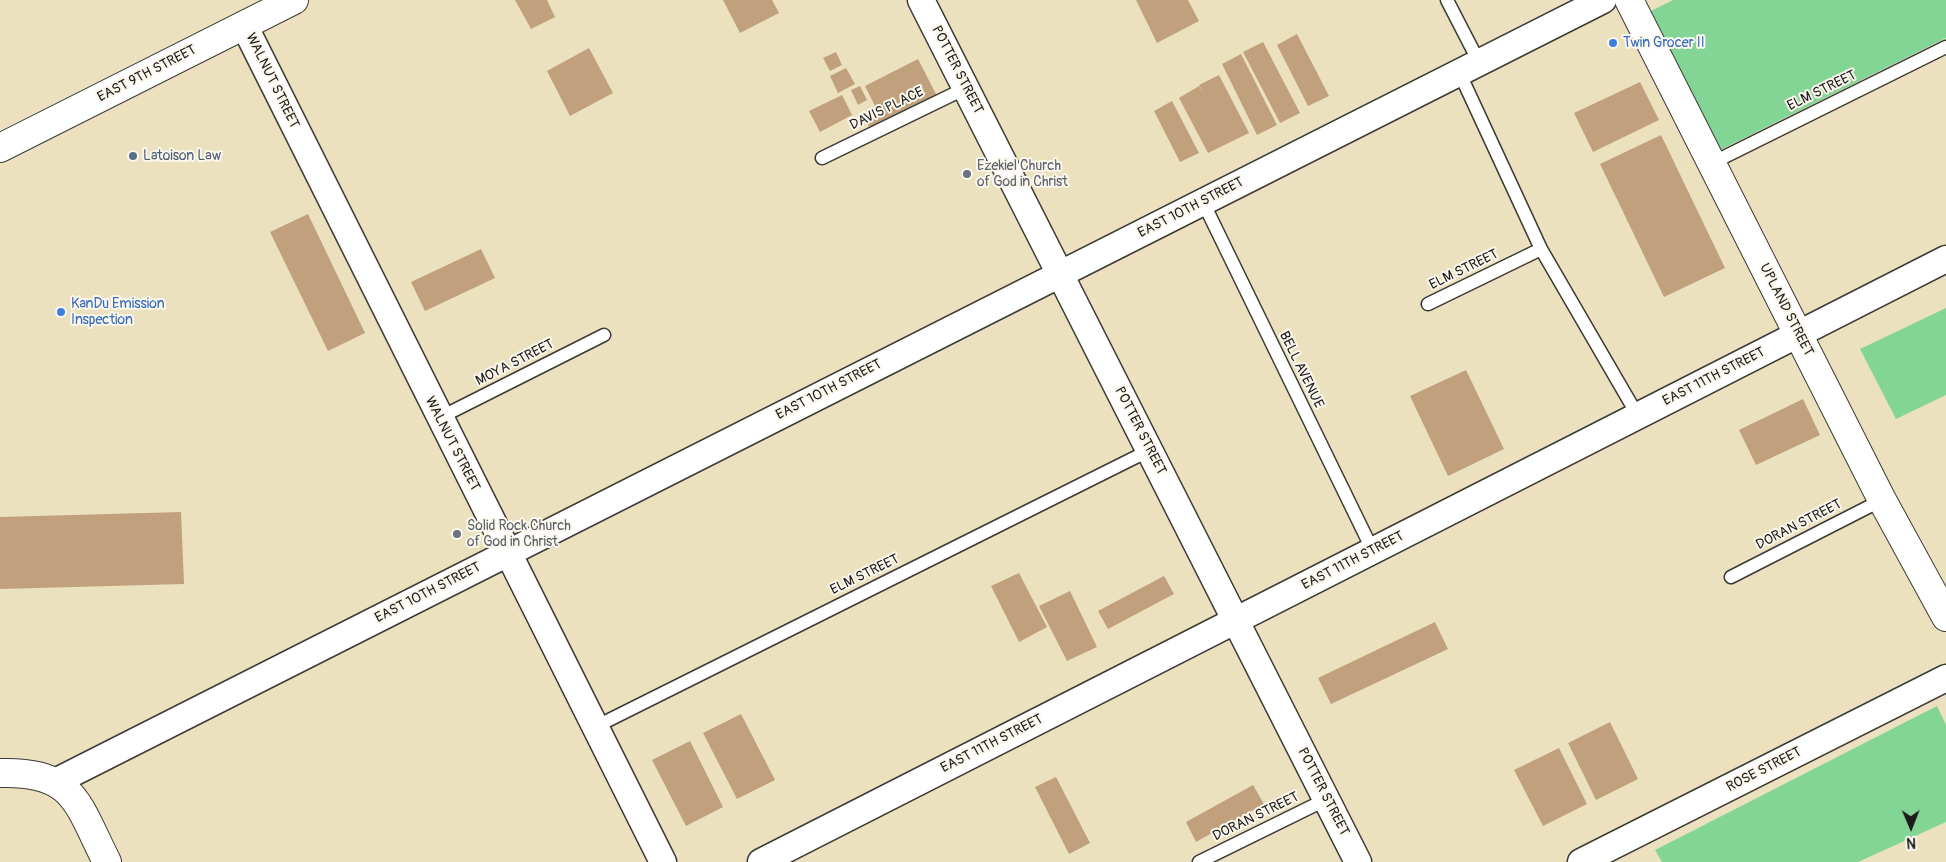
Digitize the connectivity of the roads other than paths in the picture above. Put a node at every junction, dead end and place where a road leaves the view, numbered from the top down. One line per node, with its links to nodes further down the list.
1 (294, 0): 6 (street, EAST 9TH STREET)
2 (921, 0): 9 (street, POTTER STREET)
3 (1447, 0): 8 (lane)
4 (1603, 0): 8 (street, EAST 10TH STREET)
5 (1629, 0): 12 (street, UPLAND STREET)
6 (244, 25): 10 (street, EAST 9TH STREET); 21 (street, WALNUT STREET)
7 (1946, 47): 12 (lane, ELM STREET)
8 (1470, 69): 13 (street, EAST 10TH STREET); 14 (lane)
9 (966, 88): 11 (lane, DAVIS PLACE); 16 (street, POTTER STREET)
10 (0, 148)
11 (822, 158)
12 (1712, 163): 18 (street, UPLAND STREET)
13 (1203, 202): 16 (street, EAST 10TH STREET); 24 (lane, BELL AVENUE)
14 (1541, 249): 17 (lane, ELM STREET); 20 (lane)
15 (1946, 259): 18 (street, EAST 11TH STREET)
16 (1060, 273): 22 (street, POTTER STREET); 25 (street, EAST 10TH STREET)
17 (1428, 304)
18 (1798, 334): 20 (street, EAST 11TH STREET); 23 (street, UPLAND STREET)
19 (604, 336): 21 (lane, MOYA STREET)
20 (1638, 416): 24 (street, EAST 11TH STREET)
21 (439, 418): 25 (street, WALNUT STREET)
22 (1150, 450): 28 (street, POTTER STREET); 30 (lane, ELM STREET)
23 (1882, 500): 26 (lane, DORAN STREET); 27 (street, UPLAND STREET)
24 (1373, 551): 28 (street, EAST 11TH STREET)
25 (507, 552): 30 (street, WALNUT STREET); 32 (street, EAST 10TH STREET)
26 (1731, 577)
27 (1946, 618)
28 (1236, 620): 33 (street, POTTER STREET); 36 (street, EAST 11TH STREET)
29 (1946, 678): 39 (street, ROSE STREET)
30 (594, 726): 35 (street, WALNUT STREET)
31 (0, 773): 32 (street)
32 (56, 782): 34 (street)
33 (1327, 799): 37 (lane, DORAN STREET); 38 (street, POTTER STREET)
34 (107, 862)
35 (662, 862)
36 (761, 862)
37 (1199, 862)
38 (1358, 862)
39 (1581, 862)

